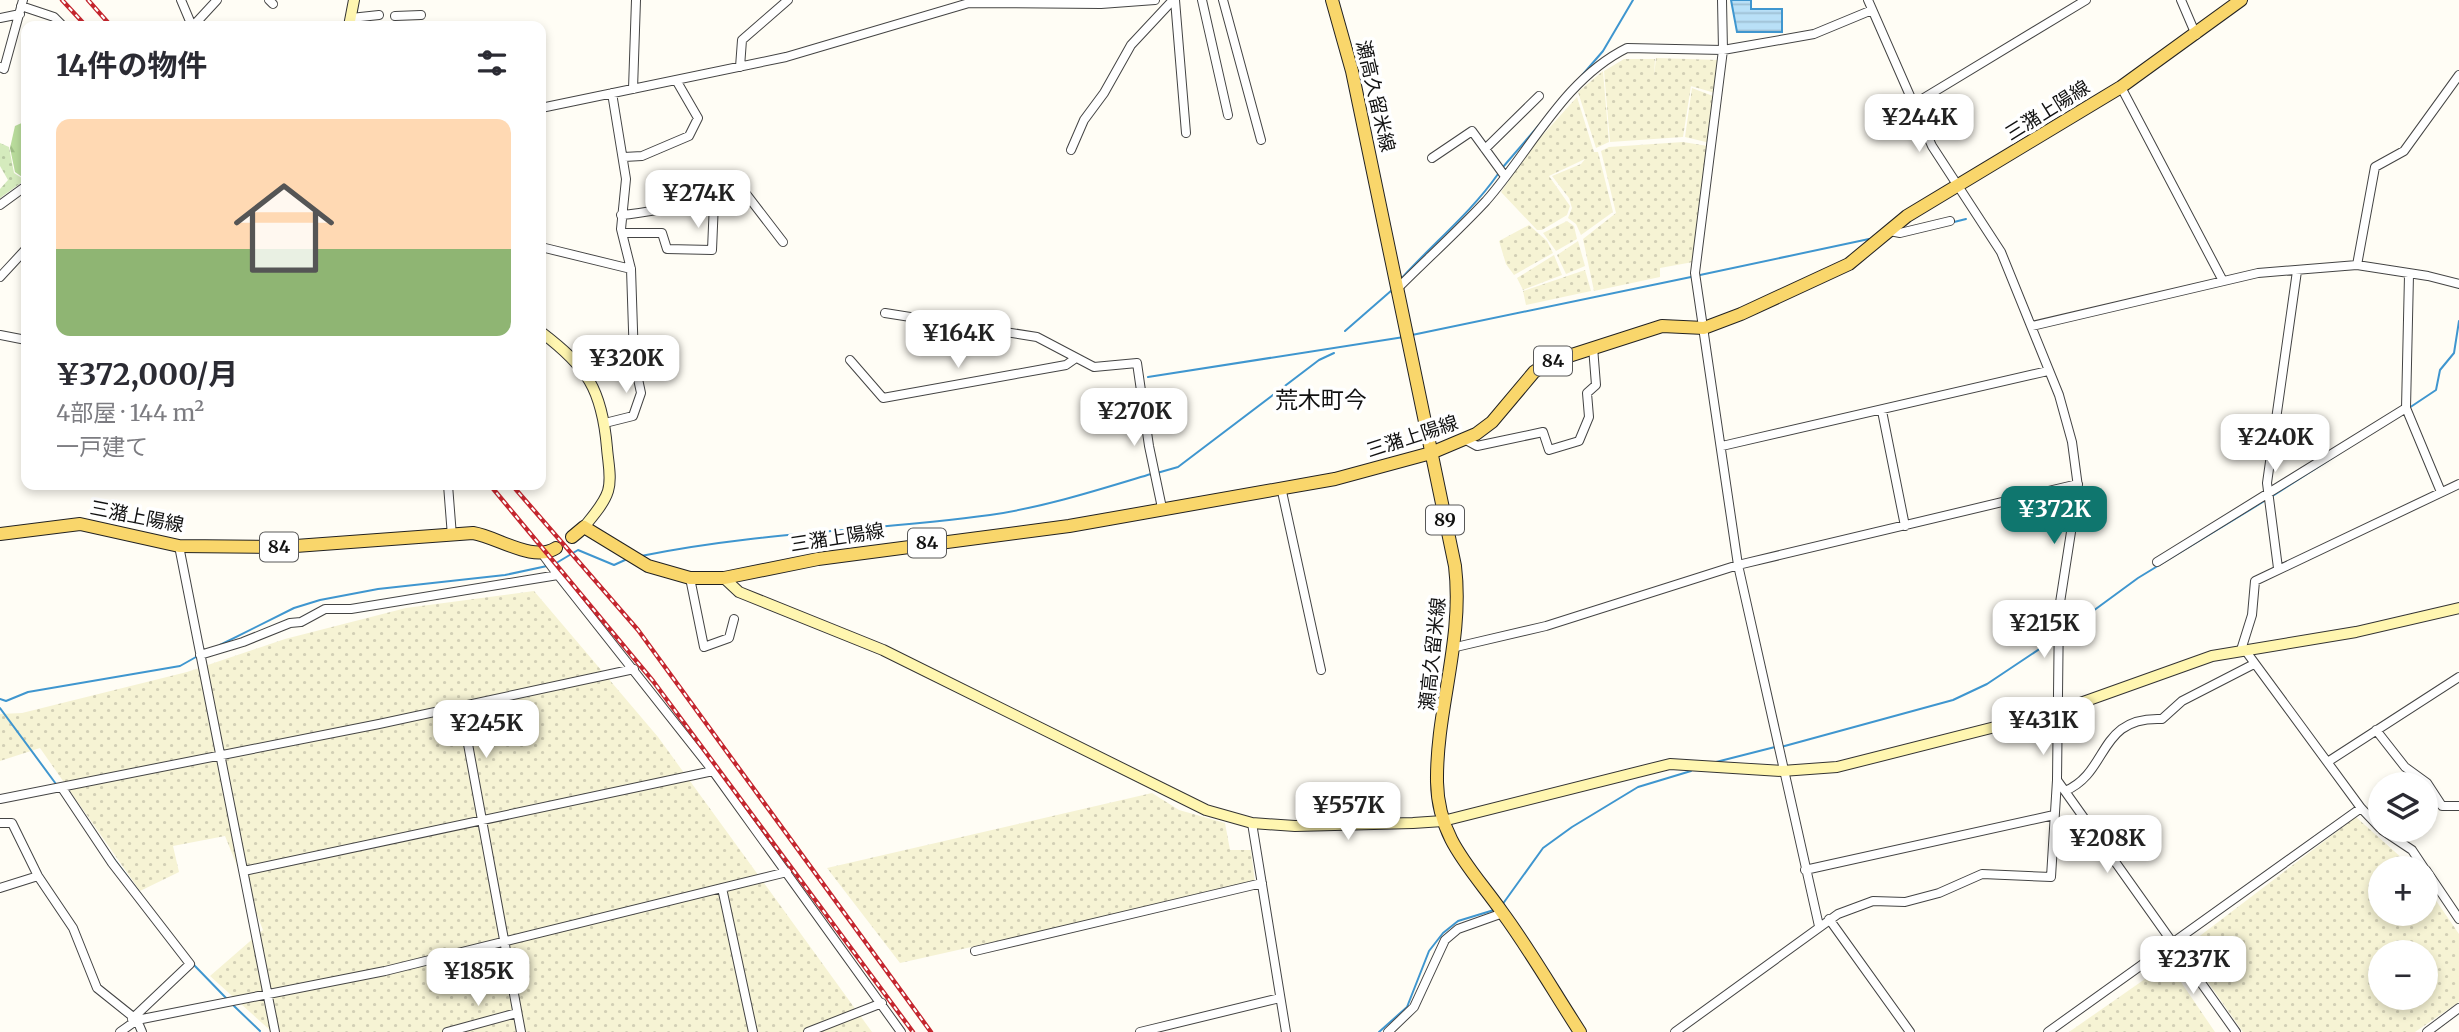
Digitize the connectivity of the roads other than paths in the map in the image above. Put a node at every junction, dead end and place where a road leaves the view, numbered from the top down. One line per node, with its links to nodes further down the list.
1 (190, 0): 17 (street)
2 (217, 0): 26 (street)
3 (354, 0): 27 (street)
4 (636, 0): 36 (street)
5 (788, 0): 32 (street)
6 (1155, 0): 16 (street)
7 (1174, 0): 42 (street); 45 (street)
8 (1202, 0): 41 (street)
9 (1223, 0): 43 (street)
10 (1332, 0): 67 (main road, 瀬高久留米線 / 89)
11 (1722, 0): 30 (street)
12 (1868, 0): 19 (street)
13 (2086, 0): 39 (street)
14 (2181, 0): 29 (street)
15 (2241, 0): 29 (main road, 三潴上陽線 / 84)
16 (1020, 1): 32 (street)
17 (183, 4): 25 (street)
18 (21, 7): 23 (street); 24 (street); 31 (street)
19 (1872, 9): 30 (street); 39 (street)
20 (379, 15): 28 (street)
21 (421, 15): 22 (street)
22 (395, 16)
23 (0, 18)
24 (60, 21)
25 (191, 21)
26 (198, 21)
27 (350, 21)
28 (354, 21)
29 (2196, 35): 35 (main road, 三潴上陽線 / 84)
30 (1723, 50): 48 (street); 70 (street)
31 (0, 67)
32 (740, 67): 34 (street)
33 (2459, 75): 60 (street)
34 (676, 80): 36 (street); 46 (street)
35 (2121, 87): 49 (main road, 三潴上陽線 / 84); 65 (street)
36 (633, 89): 37 (street)
37 (612, 93): 40 (street); 46 (street)
38 (1539, 96): 44 (street)
39 (1914, 104): 49 (street)
40 (546, 107)
41 (1228, 115)
42 (1186, 134)
43 (1261, 140)
44 (1485, 149): 47 (street); 48 (street)
45 (1071, 150)
46 (624, 157): 53 (street)
47 (1432, 158)
48 (1504, 175): 67 (street)
49 (1957, 188): 55 (main road, 三潴上陽線 / 84); 69 (street)
50 (21, 190): 52 (street)
51 (714, 202): 53 (street); 56 (street); 57 (street)
52 (0, 205)
53 (621, 215): 56 (street)
54 (1950, 221): 55 (street)
55 (1890, 231): 70 (main road, 三潴上陽線 / 84)
56 (622, 233): 61 (street)
57 (783, 242)
58 (546, 248): 61 (street)
59 (21, 254): 62 (street)
60 (2357, 265): 63 (street); 64 (street)
61 (631, 269): 80 (street)
62 (2, 271)
63 (2297, 271): 65 (street); 89 (street)
64 (2409, 275): 66 (street); 78 (street)
65 (2223, 281): 69 (street)
66 (2459, 284)
67 (1398, 288): 83 (main road, 瀬高久留米線 / 89)
68 (885, 313): 75 (street)
69 (2032, 327): 77 (street)
70 (1704, 328): 74 (main road, 三潴上陽線 / 84); 82 (street)
71 (0, 335): 73 (street)
72 (546, 336): 80 (street)
73 (21, 339)
74 (1593, 347): 81 (main road, 三潴上陽線 / 84); 81 (street)
75 (1076, 358): 76 (street); 90 (street)
76 (849, 360)
77 (2048, 371): 79 (street); 84 (street)
78 (2406, 408): 88 (street); 89 (street)
79 (1882, 411): 82 (street); 91 (street)
80 (605, 423): 92 (street)
81 (1466, 440): 83 (main road, 三潴上陽線 / 84)
82 (1722, 446): 100 (street)
83 (1431, 453): 86 (main road, 三潴上陽線 / 84); 107 (main road, 瀬高久留米線 / 89)
84 (2078, 484): 91 (street); 115 (street)
85 (2459, 484): 88 (street)
86 (1281, 487): 90 (main road, 三潴上陽線 / 84); 112 (street)
87 (448, 490): 94 (street)
88 (2441, 492): 101 (street)
89 (2267, 496): 99 (street); 101 (street)
90 (1162, 508): 104 (main road, 三潴上陽線 / 84)
91 (1905, 526): 100 (street)
92 (584, 527): 95 (main road); 103 (main road, 三潴上陽線 / 84)
93 (0, 534): 96 (main road, 三潴上陽線 / 84)
94 (452, 536): 96 (main road, 三潴上陽線 / 84); 98 (main road, 三潴上陽線 / 84)
95 (572, 537)
96 (179, 546): 109 (street)
97 (556, 548): 98 (main road, 三潴上陽線 / 84)
98 (541, 552): 102 (street)
99 (2157, 562)
100 (1738, 565): 107 (street); 120 (street)
101 (2278, 568): 108 (street)
102 (558, 575): 109 (street); 111 (street)
103 (690, 578): 104 (main road, 三潴上陽線 / 84); 106 (street)
104 (724, 578): 132 (street)
105 (2459, 608): 108 (street)
106 (734, 619)
107 (1456, 647): 130 (main road, 瀬高久留米線 / 89)
108 (2243, 650): 110 (street); 115 (street)
109 (200, 655): 117 (street)
110 (2254, 664): 118 (street); 123 (street)
111 (634, 669): 114 (street); 119 (street)
112 (1321, 670)
113 (2459, 677): 116 (street)
114 (461, 706): 117 (street); 129 (street)
115 (2058, 711): 120 (street); 121 (street)
116 (2376, 730): 118 (street); 125 (street)
117 (220, 756): 122 (street); 136 (street)
118 (2329, 761): 126 (street)
119 (713, 771): 129 (street); 137 (street)
120 (1782, 771): 130 (street); 135 (street)
121 (2057, 780): 123 (street); 127 (street)
122 (62, 788): 124 (street); 155 (street)
123 (2065, 791): 148 (street)
124 (0, 799)
125 (2459, 806)
126 (2361, 808): 128 (street); 148 (street)
127 (2054, 815): 135 (street); 144 (street)
128 (2368, 815)
129 (482, 820): 136 (street); 147 (street)
130 (1443, 821): 132 (street); 143 (main road, 瀬高久留米線 / 89)
131 (0, 823): 138 (street)
132 (1252, 823): 139 (street)
133 (2400, 842): 134 (street)
134 (2416, 856)
135 (1805, 870): 146 (street)
136 (244, 871): 150 (street)
137 (787, 872): 141 (street); 152 (street)
138 (38, 876): 140 (street); 155 (street)
139 (1262, 883): 149 (street); 151 (street)
140 (0, 888)
141 (722, 888): 147 (street); 161 (street)
142 (2438, 888): 145 (street)
143 (1503, 913): 166 (street); 167 (main road, 瀬高久留米線 / 89)
144 (1829, 919): 146 (street); 169 (street)
145 (2459, 919)
146 (1819, 926): 168 (street)
147 (503, 940): 150 (street); 154 (street)
148 (2172, 944): 170 (street); 171 (street)
149 (975, 951)
150 (267, 992): 155 (street); 158 (street)
151 (1280, 998): 164 (street); 165 (street)
152 (882, 1003): 162 (street); 163 (street)
153 (2459, 1009): 172 (street)
154 (517, 1013): 159 (street); 160 (street)
155 (135, 1020): 156 (street); 157 (street)
156 (120, 1032)
157 (142, 1032)
158 (275, 1032)
159 (447, 1032)
160 (521, 1032)
161 (753, 1032)
162 (808, 1032)
163 (901, 1032)
164 (1140, 1032)
165 (1286, 1032)
166 (1388, 1032)
167 (1580, 1032)
168 (1675, 1032)
169 (1910, 1032)
170 (2048, 1032)
171 (2236, 1032)
172 (2427, 1032)

